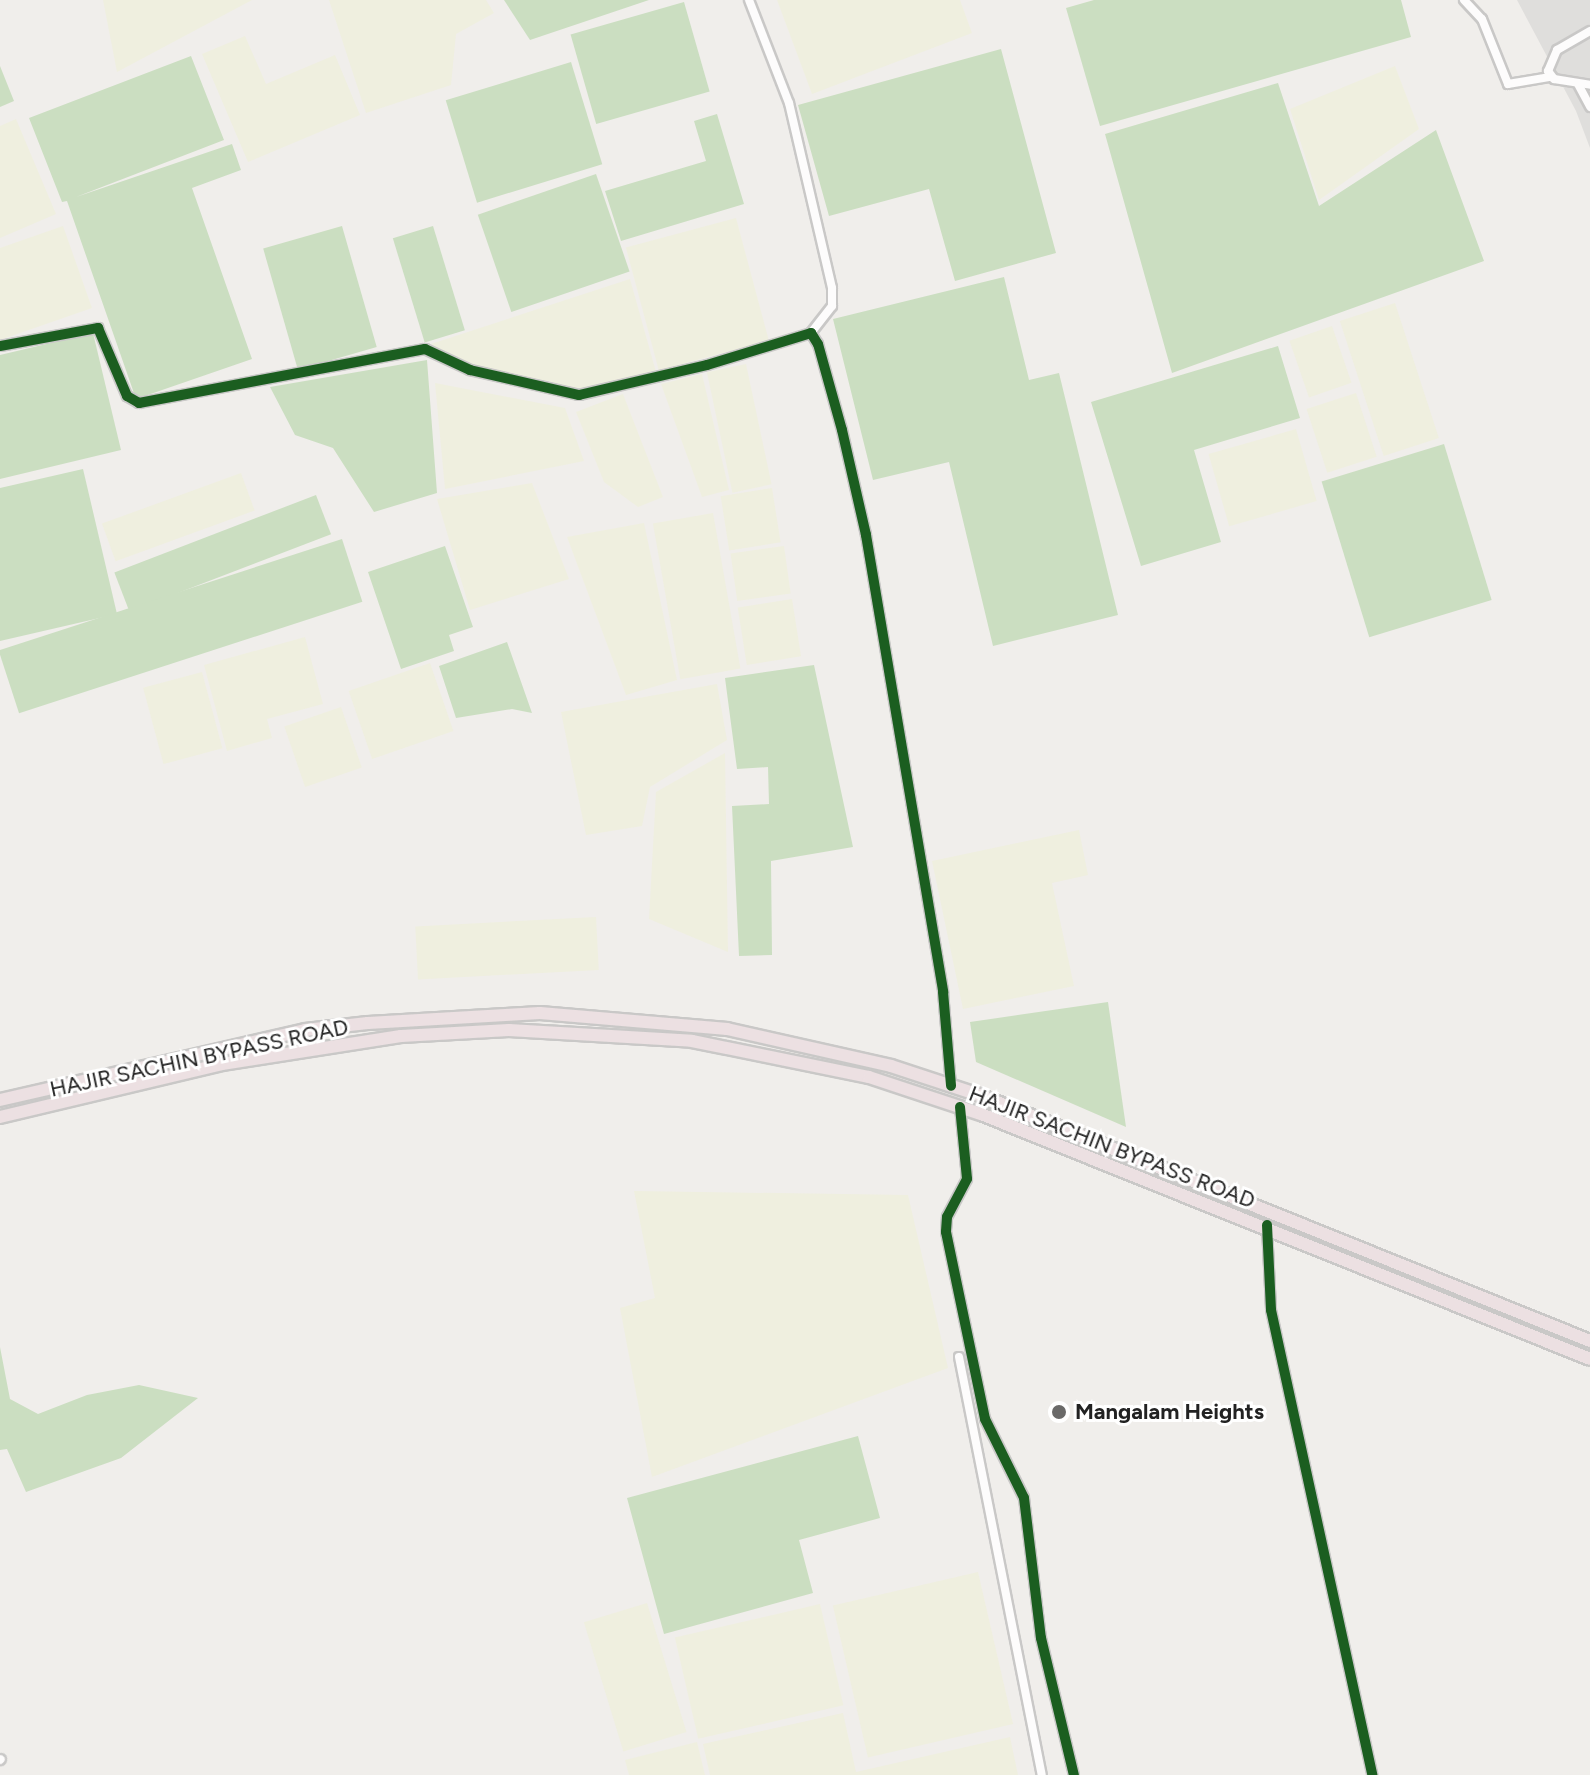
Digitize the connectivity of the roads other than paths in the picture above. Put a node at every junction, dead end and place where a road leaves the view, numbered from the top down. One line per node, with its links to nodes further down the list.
1 (749, 0): 8 (street)
2 (1464, 0): 4 (street)
3 (1590, 31): 4 (street)
4 (1550, 77): 5 (street)
5 (1578, 84): 6 (street); 7 (street)
6 (1590, 85)
7 (1590, 107)
8 (811, 333): 9 (street); 10 (street)
9 (0, 346)
10 (951, 1086): 11 (highway, HAJIR SACHIN BYPASS ROAD); 15 (highway, HAJIR SACHIN BYPASS ROAD)
11 (0, 1100)
12 (960, 1107): 13 (highway); 14 (highway); 19 (street)
13 (0, 1117)
14 (1267, 1225): 17 (highway); 20 (street)
15 (1590, 1341)
16 (959, 1357): 18 (street)
17 (1590, 1359)
18 (1042, 1775)
19 (1074, 1775)
20 (1372, 1775)

